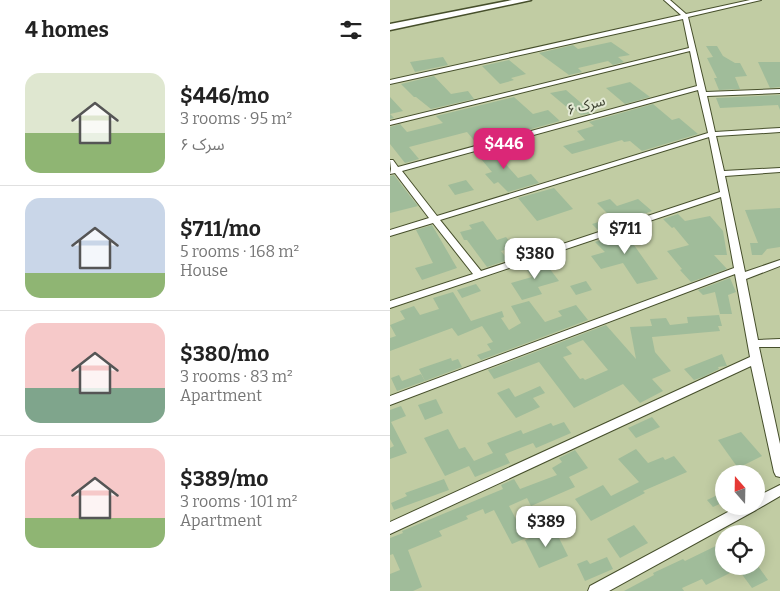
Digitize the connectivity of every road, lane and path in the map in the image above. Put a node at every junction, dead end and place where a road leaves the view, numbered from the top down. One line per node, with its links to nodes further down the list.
1 (526, 0): 5 (main road)
2 (667, 0): 4 (street)
3 (758, 0): 4 (street)
4 (685, 16): 6 (street); 7 (street)
5 (390, 27)
6 (692, 49): 8 (street); 10 (street)
7 (390, 82)
8 (702, 90): 9 (street, سرک ۶); 12 (street); 15 (street, سرک ۶)
9 (780, 91)
10 (390, 124)
11 (780, 130): 12 (street)
12 (712, 134): 16 (street); 18 (street)
13 (390, 162): 15 (street)
14 (780, 170): 16 (street)
15 (393, 171): 18 (street)
16 (721, 174): 17 (street)
17 (725, 192): 21 (street); 22 (street)
18 (434, 219): 19 (street); 22 (street)
19 (390, 232)
20 (780, 263): 21 (street)
21 (740, 273): 25 (street); 27 (street)
22 (478, 274): 23 (street)
23 (390, 305)
24 (780, 343): 25 (street)
25 (753, 344): 26 (street)
26 (756, 358): 28 (street); 32 (street)
27 (390, 401)
28 (780, 472)
29 (780, 490): 30 (street)
30 (765, 498)
31 (734, 515): 33 (street)
32 (390, 528)
33 (595, 591)

